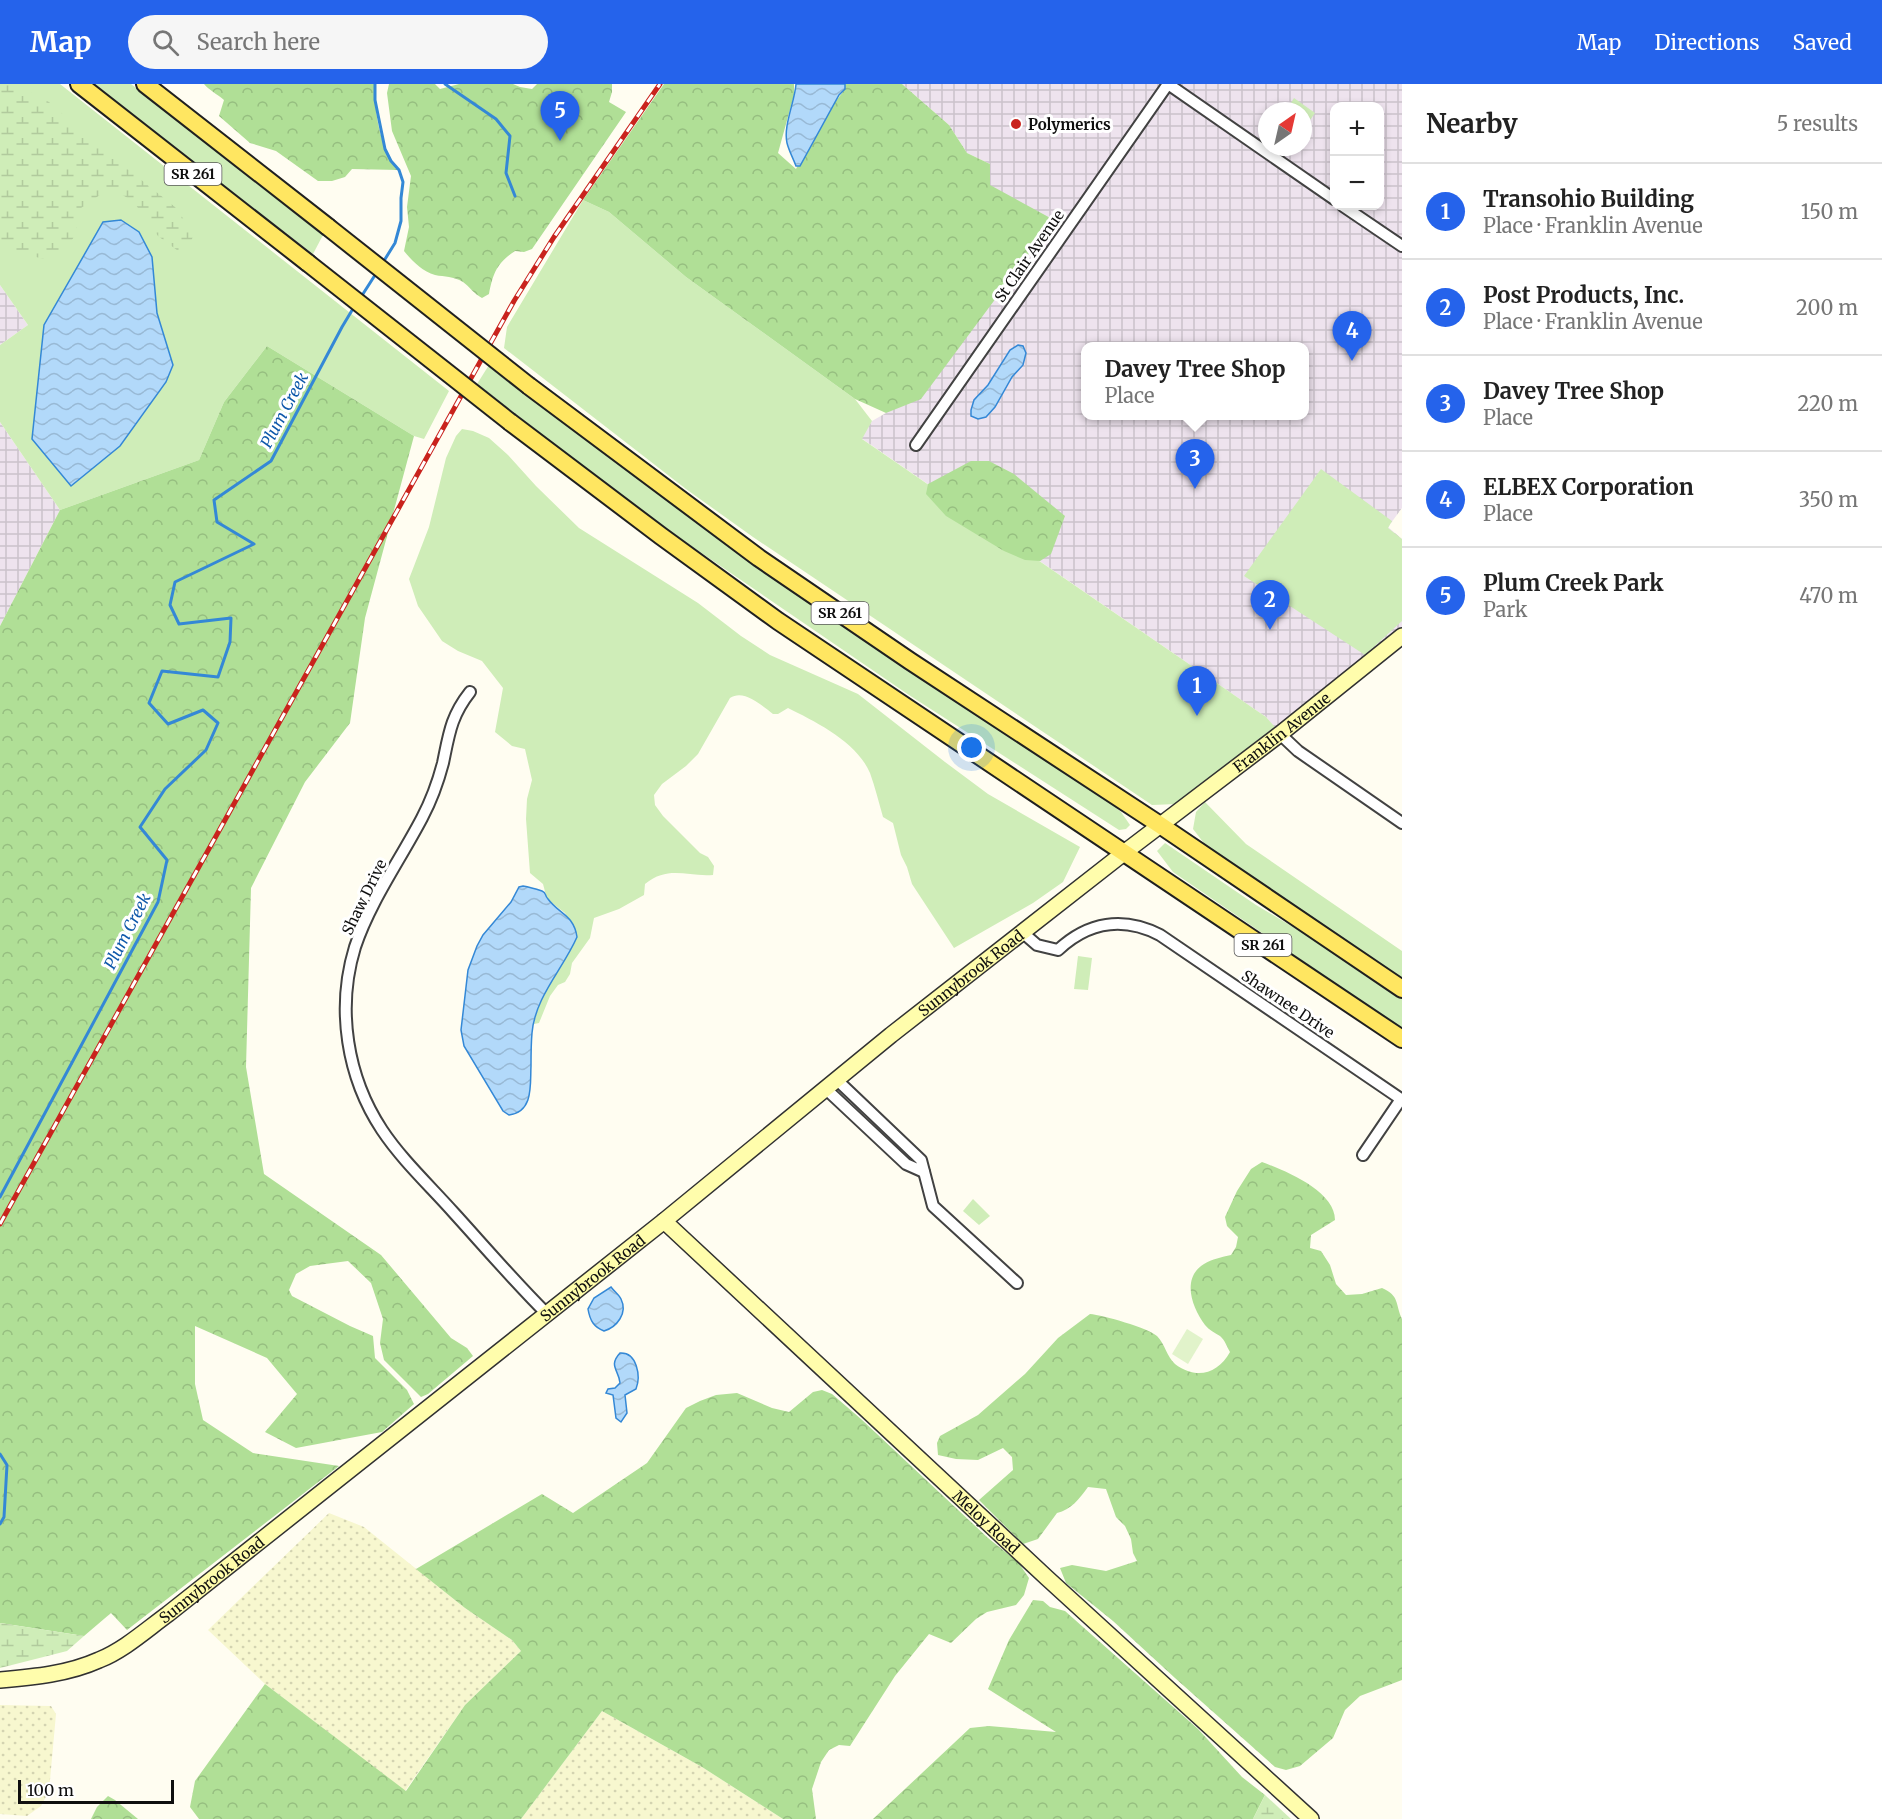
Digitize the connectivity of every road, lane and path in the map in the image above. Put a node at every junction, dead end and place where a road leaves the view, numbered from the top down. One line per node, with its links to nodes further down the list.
1 (79, 84): 13 (main road, SR 261, bridge)
2 (145, 84): 12 (main road, SR 261, bridge)
3 (1168, 84): 4 (street); 7 (street, St Clair Avenue)
4 (1330, 197)
5 (1349, 210): 6 (street)
6 (1402, 246)
7 (916, 445)
8 (1402, 636): 10 (street, Franklin Avenue)
9 (470, 692): 22 (street, Shaw Drive)
10 (1280, 734): 11 (street); 12 (street, Franklin Avenue)
11 (1402, 823)
12 (1160, 825): 13 (street, Sunnybrook Road); 15 (main road, SR 261)
13 (1125, 852): 14 (street, Sunnybrook Road); 16 (main road, SR 261)
14 (1022, 932): 17 (street, Sunnybrook Road); 18 (street, Shawnee Drive)
15 (1402, 989)
16 (1402, 1039)
17 (831, 1085): 20 (street, Sunnybrook Road); 21 (street)
18 (1401, 1099): 19 (street)
19 (1363, 1155)
20 (664, 1221): 22 (street, Sunnybrook Road); 24 (street, Meloy Road)
21 (1017, 1283)
22 (546, 1313): 23 (street, Sunnybrook Road)
23 (0, 1680)
24 (1311, 1819)

